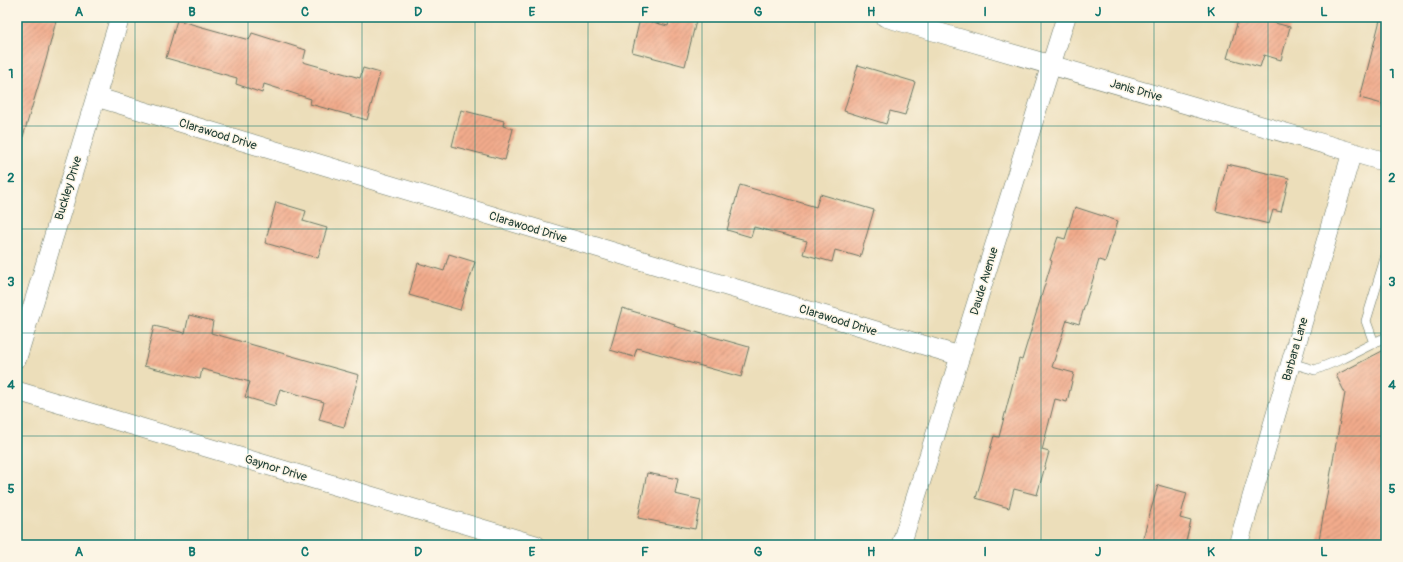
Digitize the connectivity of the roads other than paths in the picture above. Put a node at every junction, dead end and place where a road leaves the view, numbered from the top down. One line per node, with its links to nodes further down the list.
1 (120, 17): 5 (street, Buckley Drive)
2 (886, 17): 4 (street, Janis Drive)
3 (1066, 17): 4 (street, Daude Avenue)
4 (1051, 66): 6 (street, Janis Drive); 11 (street, Daude Avenue)
5 (96, 97): 11 (street, Clarawood Drive); 12 (street, Buckley Drive)
6 (1352, 152): 7 (street, Janis Drive); 13 (street, Barbara Lane)
7 (1386, 162)
8 (1386, 255): 10 (lane)
9 (1386, 337): 10 (lane)
10 (1374, 343): 13 (lane)
11 (960, 356): 16 (street, Daude Avenue)
12 (17, 358)
13 (1291, 363): 17 (street, Barbara Lane)
14 (17, 391): 15 (street, Gaynor Drive)
15 (536, 545)
16 (901, 545)
17 (1238, 545)

